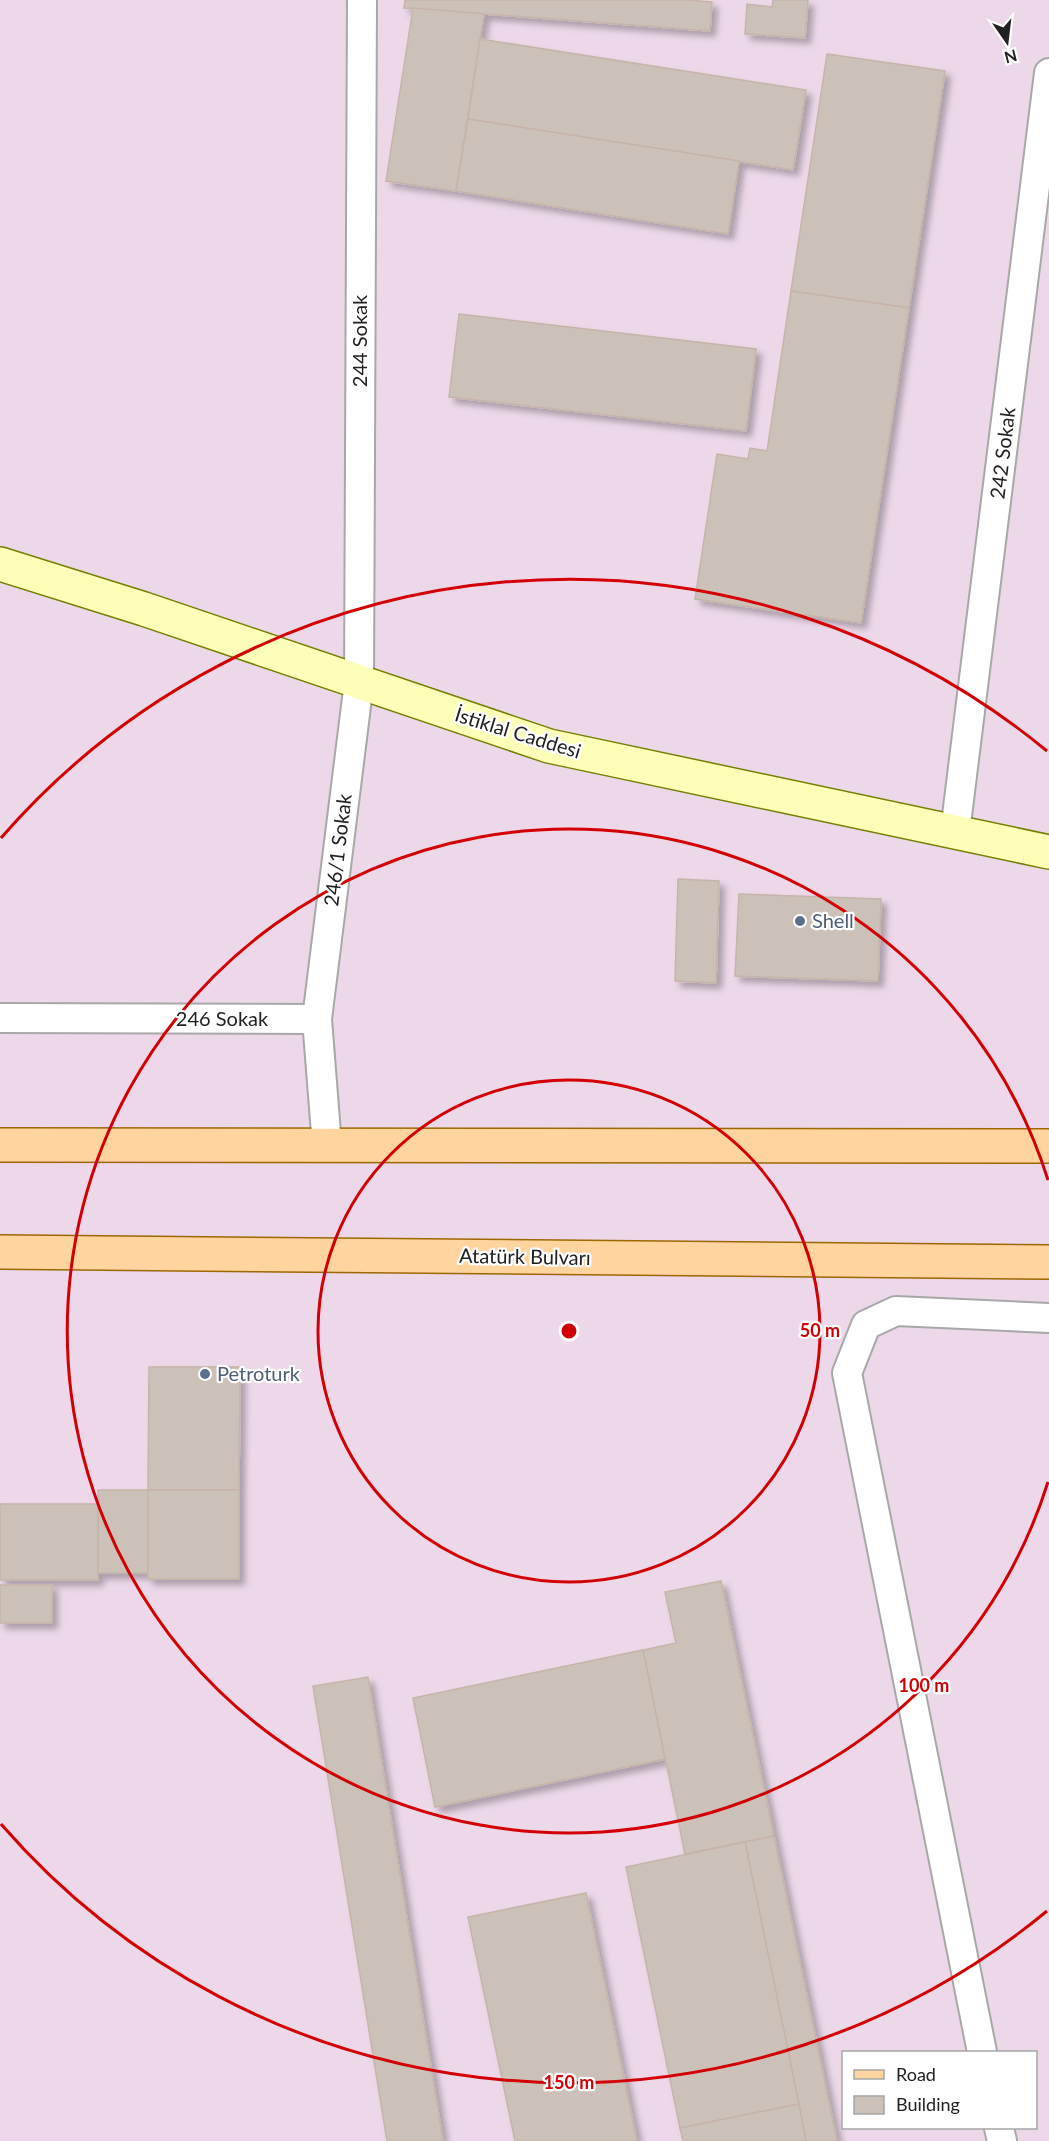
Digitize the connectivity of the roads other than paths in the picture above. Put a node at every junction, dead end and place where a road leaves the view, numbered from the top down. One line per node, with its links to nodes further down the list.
1 (362, 0): 4 (street, 244 Sokak)
2 (1049, 85): 5 (street, 242 Sokak)
3 (0, 564): 4 (street, İstiklal Caddesi)
4 (359, 682): 5 (street, İstiklal Caddesi); 8 (street, 246/1 Sokak)
5 (955, 832): 6 (street, İstiklal Caddesi)
6 (1049, 852)
7 (0, 1018): 8 (street, 246 Sokak)
8 (317, 1019): 10 (street)
9 (0, 1145): 10 (main road)
10 (327, 1146): 11 (main road)
11 (1049, 1146)
12 (0, 1252): 13 (main road, Atatürk Bulvarı)
13 (1049, 1262)
14 (1049, 1318): 15 (street)
15 (982, 2051)

